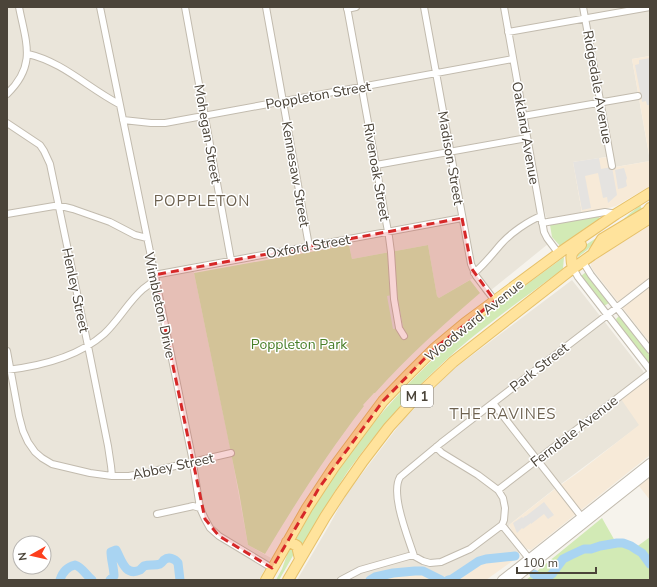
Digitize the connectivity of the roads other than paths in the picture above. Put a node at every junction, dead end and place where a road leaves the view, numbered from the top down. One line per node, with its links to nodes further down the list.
1 (19, 7): 13 (street)
2 (100, 7): 21 (street, Wimbleton Drive)
3 (185, 7): 22 (street, Mohegan Street)
4 (266, 7): 19 (street, Kennesaw Street)
5 (356, 7): 10 (street)
6 (424, 7): 15 (street, Madison Street)
7 (504, 7): 12 (street, Oakland Avenue)
8 (583, 7): 11 (street, Ridgedale Avenue)
9 (650, 7): 11 (street)
10 (347, 8): 16 (street, Rivenoak Street)
11 (585, 19): 12 (street); 20 (street, Ridgedale Avenue)
12 (508, 32): 14 (street, Oakland Avenue)
13 (28, 54): 17 (street); 21 (street)
14 (513, 59): 15 (street, Poppleton Street); 23 (street, Oakland Avenue)
15 (436, 73): 16 (street, Poppleton Street); 27 (street, Madison Street)
16 (361, 87): 19 (street, Poppleton Street); 28 (street, Rivenoak Street)
17 (7, 94)
18 (638, 96): 20 (street)
19 (283, 101): 22 (street, Poppleton Street); 43 (street, Kennesaw Street)
20 (601, 102): 23 (street); 29 (street, Ridgedale Avenue)
21 (119, 104): 24 (street, Wimbleton Drive)
22 (205, 116): 24 (street, Poppleton Street); 46 (street, Mohegan Street)
23 (523, 116): 26 (street, Oakland Avenue)
24 (123, 120): 42 (street, Wimbleton Drive)
25 (7, 123): 33 (street, Henley Street)
26 (527, 138): 27 (street); 37 (street, Oakland Avenue)
27 (450, 152): 28 (street); 38 (street, Madison Street)
28 (376, 165): 41 (street, Rivenoak Street)
29 (612, 166)
30 (650, 193): 31 (main road, Woodward Avenue / M 1)
31 (639, 200): 32 (main road); 35 (main road, Woodward Avenue / M 1)
32 (650, 204)
33 (59, 206): 36 (street); 42 (street); 56 (street, Henley Street)
34 (650, 208): 45 (main road)
35 (619, 212): 40 (street); 44 (main road, Woodward Avenue / M 1); 48 (main road)
36 (7, 214)
37 (541, 216): 40 (street, Oakland Avenue); 49 (street)
38 (462, 218): 41 (street, Oxford Street); 49 (street, Madison Street)
39 (650, 218): 45 (main road, Woodward Avenue / M 1)
40 (542, 223): 44 (street, Oakland Avenue)
41 (388, 232): 43 (street, Oxford Street); 55 (street, Rivenoak Street)
42 (147, 238): 50 (street, Wimbleton Drive)
43 (309, 246): 46 (street, Oxford Street)
44 (559, 254): 52 (main road, Woodward Avenue / M 1)
45 (592, 255): 47 (main road, Woodward Avenue / M 1)
46 (231, 260): 50 (street, Oxford Street)
47 (582, 262): 48 (main road, Woodward Avenue / M 1); 53 (street)
48 (573, 268): 54 (street); 76 (main road, Woodward Avenue / M 1)
49 (474, 273): 52 (street, Madison Street)
50 (155, 278): 56 (street, Oxford Street); 65 (street, Wimbleton Drive)
51 (650, 282): 53 (street, Park Street)
52 (495, 301): 74 (main road, Woodward Avenue / M 1)
53 (617, 307): 54 (street, Park Street); 57 (street)
54 (607, 315): 60 (street); 61 (street, Park Street)
55 (404, 336)
56 (88, 346): 59 (street, Oxford Street); 68 (street, Henley Street)
57 (650, 350)
58 (7, 351): 59 (street, Abbey Street)
59 (9, 370): 68 (street, Abbey Street)
60 (650, 372): 64 (street, Ferndale Avenue)
61 (493, 403): 62 (street, Park Street); 64 (street)
62 (436, 447): 69 (street); 75 (street, Park Street)
63 (231, 453): 65 (street, Abbey Street)
64 (537, 460): 69 (street, Ferndale Avenue); 72 (street)
65 (192, 462): 68 (street, Abbey Street); 70 (street, Wimbleton Drive)
66 (650, 463): 72 (street)
67 (650, 471): 72 (street)
68 (112, 476)
69 (498, 490): 73 (street)
70 (200, 508): 71 (street); 78 (street, Wimbleton Drive)
71 (157, 514)
72 (584, 520): 77 (street)
73 (502, 525): 75 (street); 77 (street)
74 (287, 542): 76 (main road); 78 (main road, Woodward Avenue / M 1)
75 (414, 556): 81 (street)
76 (300, 559): 80 (main road, Woodward Avenue / M 1)
77 (531, 561): 82 (street); 83 (street)
78 (272, 568): 79 (main road, Woodward Avenue / M 1)
79 (266, 580)
80 (288, 580)
81 (341, 580)
82 (502, 580)
83 (513, 580)

